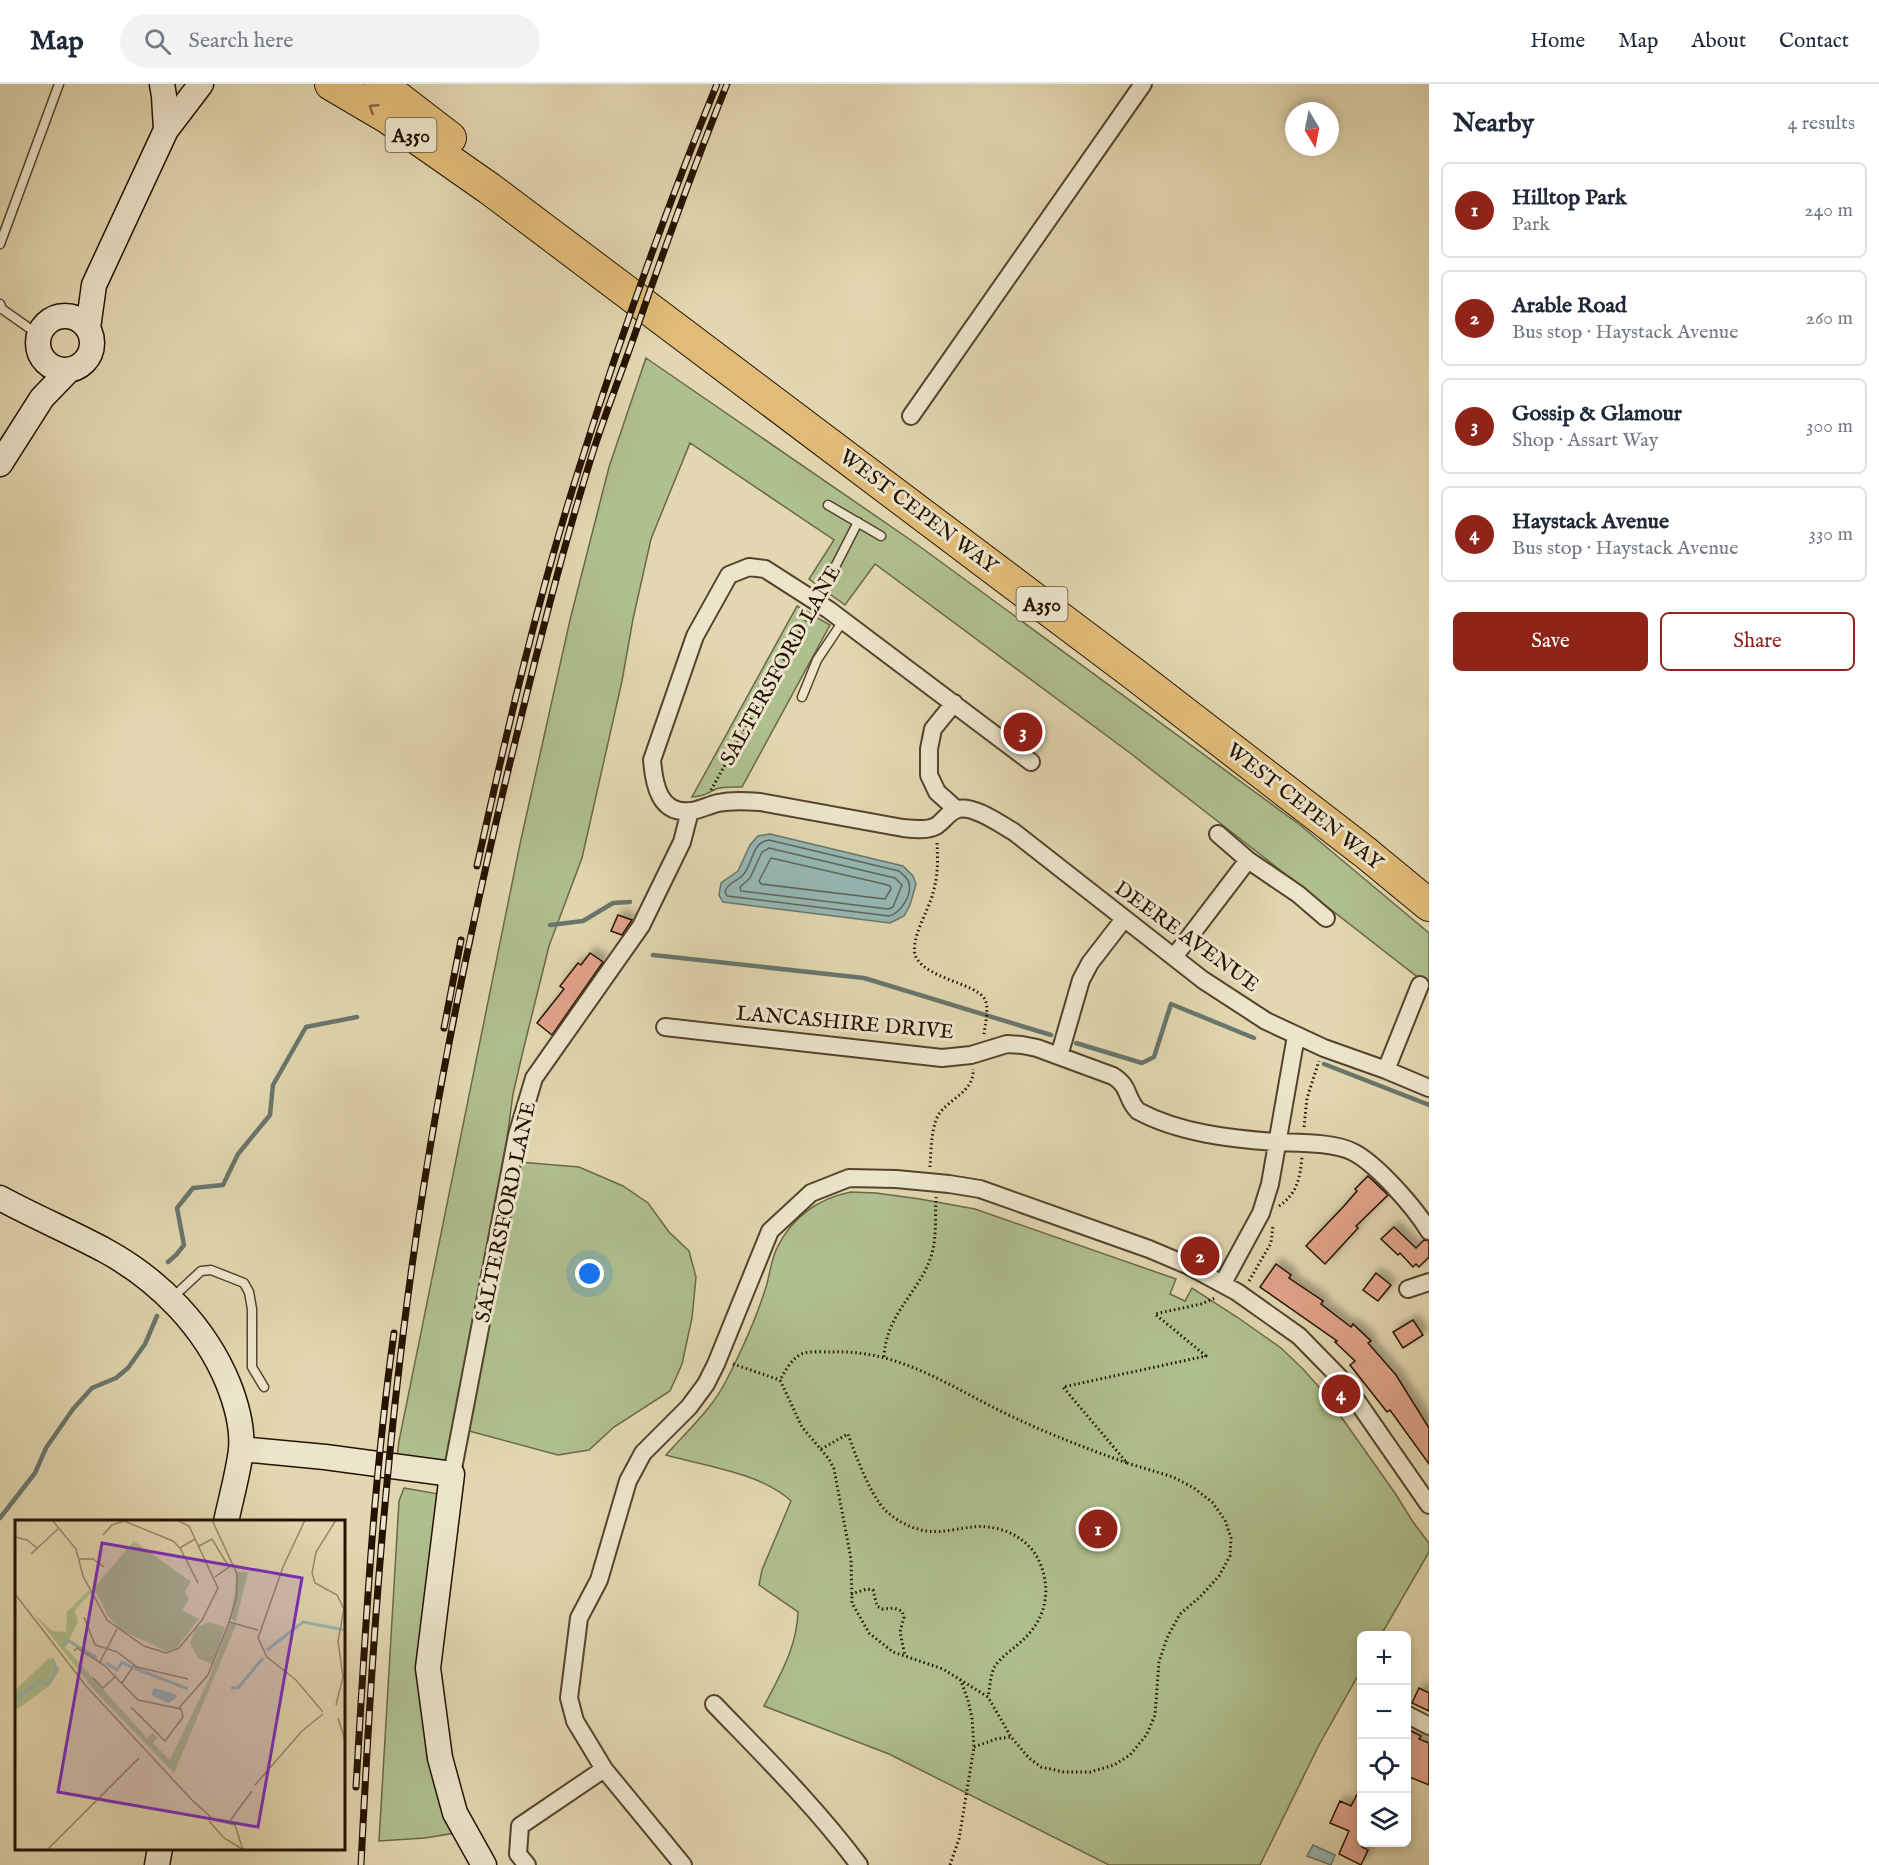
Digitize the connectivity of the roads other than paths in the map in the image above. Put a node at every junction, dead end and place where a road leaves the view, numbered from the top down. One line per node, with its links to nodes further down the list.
1 (58, 84): 9 (lane)
2 (162, 84): 7 (main road)
3 (201, 84): 7 (main road)
4 (331, 84): 8 (highway, WEST CEPEN WAY / A350, one-way to 4)
5 (380, 84): 8 (highway, WEST CEPEN WAY / A350)
6 (1143, 84): 16 (street)
7 (166, 130): 10 (main road)
8 (490, 189): 30 (highway, WEST CEPEN WAY / A350)
9 (0, 244)
10 (94, 285): 12 (main road); 13 (main road)
11 (0, 304): 14 (lane)
12 (61, 316): 13 (main road); 14 (main road)
13 (88, 328): 15 (main road)
14 (39, 335): 15 (main road)
15 (58, 367): 17 (main road)
16 (911, 416)
17 (0, 465)
18 (828, 505): 19 (lane)
19 (858, 522): 20 (lane); 21 (lane, SALTERSFORD LANE)
20 (881, 536)
21 (817, 602): 22 (street); 27 (street)
22 (843, 621): 23 (lane); 24 (street)
23 (802, 697)
24 (954, 704): 25 (street); 26 (street)
25 (1031, 762)
26 (956, 809): 27 (street); 32 (street, DEERE AVENUE)
27 (697, 810): 49 (street, SALTERSFORD LANE)
28 (1218, 834): 29 (street)
29 (1248, 860): 31 (street); 33 (street)
30 (1429, 904)
31 (1326, 918)
32 (1124, 919): 33 (street, DEERE AVENUE); 37 (street)
33 (1174, 957): 36 (street, DEERE AVENUE)
34 (1420, 985): 38 (street)
35 (665, 1027): 37 (street, LANCASHIRE DRIVE)
36 (1296, 1036): 38 (street, DEERE AVENUE); 40 (street)
37 (1059, 1056): 40 (street, LANCASHIRE DRIVE)
38 (1386, 1070): 39 (street, DEERE AVENUE)
39 (1429, 1088)
40 (1278, 1142): 42 (street, LANCASHIRE DRIVE); 45 (street)
41 (0, 1198): 46 (main road)
42 (1429, 1231)
43 (1429, 1282): 44 (street)
44 (1408, 1289)
45 (1220, 1290): 50 (street); 55 (street)
46 (172, 1299): 47 (lane); 48 (main road)
47 (264, 1387)
48 (241, 1449): 49 (main road); 51 (main road)
49 (452, 1474): 58 (main road, SALTERSFORD LANE)
50 (1429, 1505)
51 (226, 1520)
52 (714, 1704): 61 (street)
53 (1411, 1716): 54 (street)
54 (1429, 1726)
55 (604, 1769): 59 (street); 60 (street)
56 (160, 1850): 57 (main road)
57 (157, 1865)
58 (484, 1865)
59 (527, 1865)
60 (683, 1865)
61 (859, 1865)

